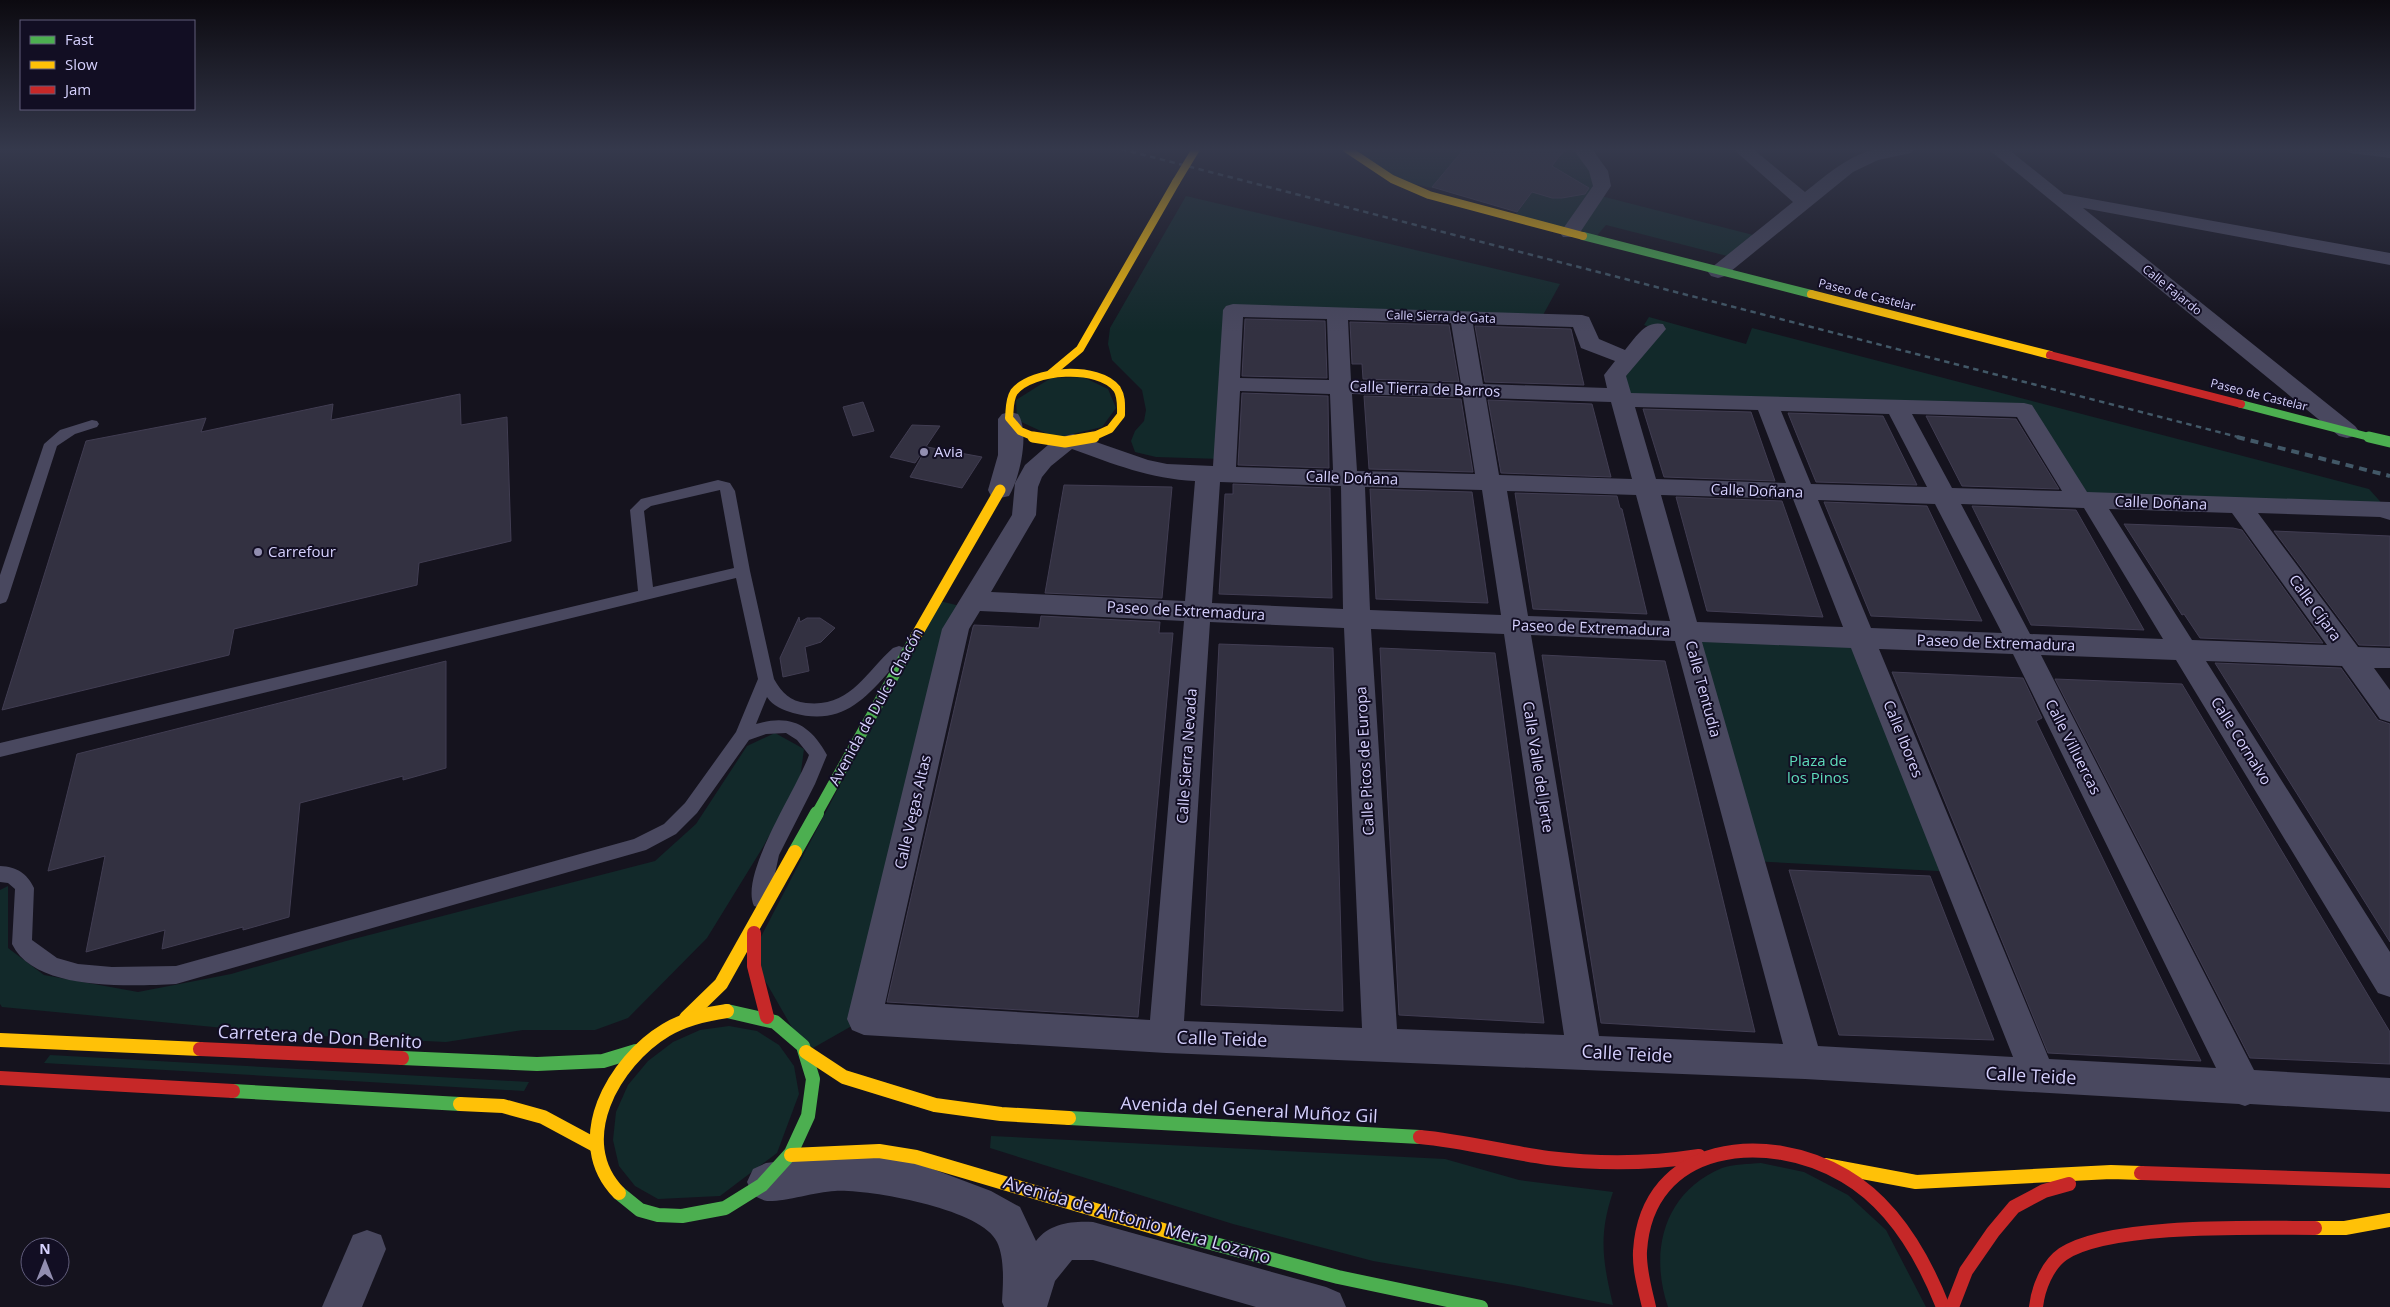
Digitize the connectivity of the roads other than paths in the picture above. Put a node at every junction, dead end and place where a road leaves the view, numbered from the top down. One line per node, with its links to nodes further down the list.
1 (1160, 210): 14 (main road, bridge)
2 (1485, 210): 7 (main road, Paseo de Castelar)
3 (1586, 210): 7 (street)
4 (1795, 210): 9 (street)
5 (2073, 210): 27 (street, Calle Fajardo)
6 (2123, 210): 8 (street)
7 (1570, 233): 9 (main road, Paseo de Castelar)
8 (2390, 259)
9 (1718, 272): 27 (main road, Paseo de Castelar)
10 (1233, 310): 11 (street, Calle Sierra de Gata); 18 (street, Calle Sierra Nevada)
11 (1337, 314): 12 (street, Calle Sierra de Gata); 19 (street, Calle Picos de Europa)
12 (1461, 317): 15 (street, Calle Sierra de Gata); 20 (street, Calle Valle del Jerte)
13 (1655, 329): 15 (street, Calle Tentudia)
14 (1091, 331): 16 (main road); 17 (main road)
15 (1630, 359): 21 (street, Calle Tentudia)
16 (1050, 374): 17 (main road); 24 (main road)
17 (1099, 378): 26 (main road)
18 (1229, 384): 19 (street, Calle Tierra de Barros); 31 (street, Calle Sierra Nevada)
19 (1340, 387): 20 (street, Calle Tierra de Barros); 32 (street, Calle Picos de Europa)
20 (1473, 390): 21 (street, Calle Tierra de Barros); 33 (street, Calle Valle del Jerte)
21 (1621, 397): 22 (street, Calle Tierra de Barros); 34 (street, Calle Tentudia)
22 (1766, 403): 23 (street, Calle Tierra de Barros); 36 (street, Calle Ibores)
23 (1897, 407): 37 (street, Calle Villuercas); 38 (street, Calle Cornalvo)
24 (1010, 419): 28 (main road); 35 (street, Avenida de Dulce Chacón)
25 (92, 424): 43 (lane)
26 (1108, 429): 28 (main road); 30 (street)
27 (2347, 431): 29 (main road, Paseo de Castelar)
28 (1064, 442): 30 (street, Calle Doñana); 35 (street, Avenida de Dulce Chacón); 45 (street, Calle Vegas Altas)
29 (2390, 442)
30 (1128, 462): 31 (street, Calle Doñana)
31 (1216, 474): 32 (street, Calle Doñana); 46 (street, Calle Sierra Nevada)
32 (1349, 478): 33 (street, Calle Doñana); 47 (street, Calle Picos de Europa)
33 (1491, 482): 34 (street, Calle Doñana); 48 (street, Calle Valle del Jerte)
34 (1646, 487): 36 (street, Calle Doñana); 49 (street, Calle Tentudia)
35 (1000, 490): 44 (main road, Avenida de Dulce Chacón)
36 (1802, 493): 37 (street, Calle Doñana); 50 (street, Calle Ibores)
37 (1945, 496): 38 (street, Calle Doñana); 52 (street, Calle Villuercas)
38 (2086, 500): 39 (street, Calle Doñana); 53 (street, Calle Cornalvo)
39 (2239, 505): 40 (street, Calle Doñana); 54 (street, Calle Cíjara)
40 (2388, 510)
41 (742, 571): 42 (lane); 42 (lane); 56 (lane)
42 (646, 594): 59 (lane)
43 (0, 598)
44 (936, 600): 45 (street); 51 (main road, Avenida de Dulce Chacón)
45 (970, 605): 46 (street, Paseo de Extremadura); 64 (street, Calle Vegas Altas)
46 (1197, 612): 47 (street, Paseo de Extremadura); 66 (street, Calle Sierra Nevada)
47 (1358, 620): 48 (street, Paseo de Extremadura); 68 (street, Calle Picos de Europa)
48 (1515, 625): 49 (street, Paseo de Extremadura); 71 (street, Calle Valle del Jerte)
49 (1687, 632): 50 (street, Paseo de Extremadura); 72 (street, Calle Tentudia)
50 (1862, 638): 52 (street, Paseo de Extremadura); 73 (street, Calle Ibores)
51 (914, 640): 56 (lane); 61 (main road, Avenida de Dulce Chacón)
52 (2021, 643): 53 (street, Paseo de Extremadura); 75 (street, Calle Villuercas)
53 (2185, 652): 54 (street, Paseo de Extremadura); 62 (street, Calle Cornalvo)
54 (2350, 657): 55 (street, Paseo de Extremadura); 57 (street, Calle Cíjara)
55 (2390, 658)
56 (766, 679): 58 (lane)
57 (2390, 712)
58 (743, 735): 60 (lane); 61 (lane)
59 (0, 750)
60 (0, 874)
61 (757, 922): 63 (main road); 65 (main road, Avenida de Dulce Chacón)
62 (2390, 982)
63 (767, 1017): 65 (main road); 70 (main road)
64 (864, 1019): 66 (street, Calle Teide)
65 (684, 1020): 69 (main road)
66 (1166, 1037): 68 (street, Calle Teide)
67 (0, 1040): 69 (main road, Carretera de Don Benito)
68 (1380, 1044): 71 (street, Calle Teide)
69 (636, 1051): 77 (main road)
70 (806, 1052): 78 (main road); 79 (main road, Avenida del General Muñoz Gil)
71 (1584, 1052): 72 (street, Calle Teide)
72 (1805, 1062): 73 (street, Calle Teide)
73 (2038, 1076): 75 (street, Calle Teide)
74 (0, 1078): 77 (main road)
75 (2245, 1089): 76 (street, Calle Teide)
76 (2390, 1095)
77 (596, 1146): 83 (main road)
78 (792, 1154): 83 (main road); 90 (main road, Avenida de Antonio Mera Lozano)
79 (1699, 1156): 80 (main road, Avenida del General Muñoz Gil); 91 (main road)
80 (1825, 1165): 81 (main road); 92 (main road)
81 (2111, 1172): 82 (main road); 93 (main road)
82 (2390, 1181)
83 (766, 1182): 87 (street, Avenida de Antonio Mera Lozano)
84 (2390, 1220): 94 (main road)
85 (367, 1249): 86 (street)
86 (342, 1307)
87 (1022, 1307)
88 (1027, 1307): 89 (street, Avenida de Antonio Mera Lozano)
89 (1326, 1307)
90 (1481, 1307)
91 (1648, 1307)
92 (1943, 1307)
93 (1952, 1307)
94 (2036, 1307)

